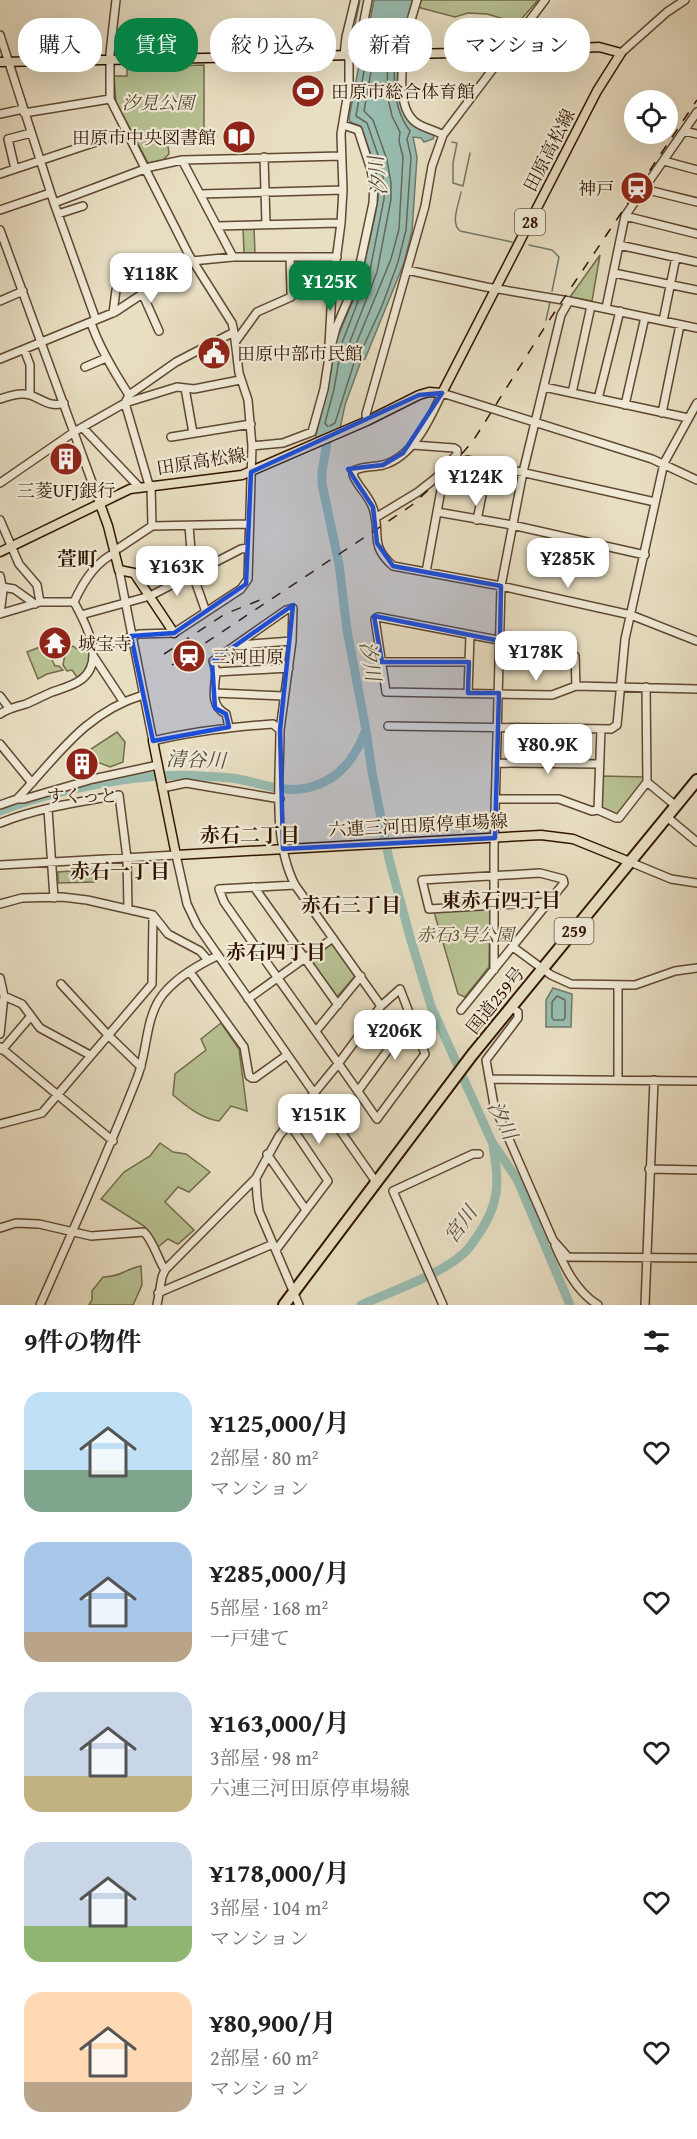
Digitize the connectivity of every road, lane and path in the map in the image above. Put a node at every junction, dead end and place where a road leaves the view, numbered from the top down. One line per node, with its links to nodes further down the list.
1 (116, 0): 17 (street)
2 (355, 0): 7 (street)
3 (368, 0): 8 (street)
4 (417, 0): 9 (street)
5 (545, 0): 10 (street)
6 (685, 0): 15 (street)
7 (351, 18)
8 (365, 18)
9 (412, 18)
10 (532, 18)
11 (348, 29): 13 (street)
12 (0, 35): 18 (street)
13 (348, 46)
14 (590, 47): 15 (main road)
15 (621, 53): 68 (main road, 田原高松線 / 28)
16 (348, 55): 17 (main road)
17 (111, 61): 18 (main road); 22 (street)
18 (4, 62): 23 (street)
19 (350, 72): 26 (street)
20 (402, 72): 31 (street)
21 (491, 72): 31 (street)
22 (110, 99): 23 (street); 28 (street)
23 (23, 111): 25 (street); 29 (street)
24 (697, 111): 27 (street)
25 (0, 114)
26 (343, 125): 32 (street); 93 (street)
27 (684, 131): 30 (street); 36 (street)
28 (126, 132): 34 (street); 38 (street)
29 (31, 133): 34 (street); 37 (street)
30 (697, 134)
31 (443, 135): 65 (street)
32 (341, 156): 33 (street); 42 (street)
33 (264, 157): 35 (street); 44 (street)
34 (40, 160): 37 (street); 43 (street)
35 (182, 160): 38 (street); 45 (street)
36 (664, 161): 39 (street); 41 (street)
37 (15, 169): 40 (street)
38 (145, 169): 47 (street); 63 (street)
39 (697, 170)
40 (0, 174)
41 (644, 189): 46 (street); 51 (street)
42 (343, 190): 44 (street); 52 (street)
43 (50, 192): 47 (street); 49 (street)
44 (265, 192): 45 (street); 53 (street)
45 (200, 194): 54 (street)
46 (697, 202)
47 (54, 203): 50 (street)
48 (83, 206): 50 (street)
49 (0, 210)
50 (58, 214): 82 (street)
51 (625, 216): 56 (street); 58 (street)
52 (341, 223): 53 (street); 61 (street)
53 (266, 224): 54 (street)
54 (217, 226): 59 (street)
55 (0, 230): 57 (street)
56 (697, 234)
57 (2, 243): 71 (street)
58 (619, 245): 62 (street); 66 (street)
59 (233, 257): 60 (street); 63 (street)
60 (290, 257): 61 (street); 72 (street)
61 (337, 257): 73 (street)
62 (676, 257): 64 (street); 67 (street)
63 (192, 261): 74 (street); 87 (street)
64 (697, 262)
65 (407, 270): 68 (street); 110 (street)
66 (614, 273): 67 (street); 78 (street)
67 (670, 284): 70 (street); 83 (street)
68 (497, 287): 76 (street); 98 (main road, 田原高松線 / 28)
69 (116, 290): 80 (street)
70 (697, 290)
71 (22, 291): 75 (street); 89 (street)
72 (291, 291): 73 (street); 88 (street)
73 (332, 291): 93 (street)
74 (142, 295): 80 (street); 86 (street)
75 (0, 301)
76 (569, 301): 77 (street); 96 (street)
77 (591, 306): 78 (street); 99 (street)
78 (606, 308): 79 (street)
79 (620, 311): 81 (street); 103 (street)
80 (112, 313): 82 (street)
81 (645, 317): 83 (street); 106 (street)
82 (94, 321): 89 (street); 91 (street)
83 (663, 321): 84 (street)
84 (680, 325): 85 (street); 108 (street)
85 (697, 328)
86 (159, 331)
87 (234, 332): 88 (street); 101 (street)
88 (236, 341): 95 (street)
89 (41, 342): 90 (street); 104 (street)
90 (24, 349): 92 (street); 100 (street)
91 (106, 358): 94 (street); 101 (street)
92 (0, 359)
93 (328, 363): 115 (street)
94 (85, 367)
95 (240, 380): 97 (street); 112 (street)
96 (543, 387): 99 (street); 111 (street)
97 (185, 388): 105 (street); 116 (street)
98 (442, 393): 110 (main road, 田原高松線); 111 (street); 118 (street)
99 (572, 393): 103 (street)
100 (30, 395): 102 (street); 104 (street)
101 (129, 395): 105 (street)
102 (0, 399)
103 (598, 399): 106 (street)
104 (64, 403): 114 (street)
105 (125, 403): 113 (street); 127 (street)
106 (625, 405): 108 (street)
107 (696, 407): 109 (street)
108 (662, 413): 109 (street)
109 (688, 418): 121 (street)
110 (367, 421): 120 (main road, 田原高松線)
111 (535, 422): 121 (street); 124 (street)
112 (251, 424): 116 (street); 119 (street)
113 (82, 428): 114 (street); 128 (street)
114 (74, 432): 126 (street); 130 (street)
115 (312, 432): 119 (street); 120 (street)
116 (193, 433): 117 (street)
117 (171, 437)
118 (413, 445): 132 (street); 132 (street)
119 (252, 446): 123 (street)
120 (309, 446): 123 (main road, 田原高松線)
121 (664, 464): 125 (street); 129 (street)
122 (488, 465): 124 (street); 131 (street); 134 (street)
123 (251, 472): 127 (main road, 田原高松線); 135 (street)
124 (523, 472): 129 (street); 136 (street)
125 (697, 480)
126 (0, 483)
127 (150, 485): 128 (main road, 田原高松線); 137 (street)
128 (139, 487): 130 (main road, 田原高松線)
129 (655, 502): 143 (street)
130 (100, 504): 139 (main road, 田原高松線); 141 (main road)
131 (437, 512): 134 (street); 145 (street)
132 (375, 518): 145 (street)
133 (0, 520): 139 (street)
134 (477, 520): 136 (street)
135 (248, 524): 138 (street); 140 (street)
136 (512, 525): 143 (street); 148 (street)
137 (152, 526): 138 (street); 141 (street)
138 (189, 526): 146 (street)
139 (10, 546): 142 (main road, 田原高松線); 152 (street)
140 (249, 548): 146 (street); 154 (street)
141 (115, 551): 144 (main road); 151 (street)
142 (0, 552)
143 (645, 555): 157 (street)
144 (119, 570): 150 (main road); 153 (street)
145 (426, 572): 148 (street)
146 (193, 575): 150 (street); 154 (street)
147 (0, 576): 149 (street)
148 (501, 586): 157 (street); 163 (street)
149 (2, 587): 152 (street); 155 (street)
150 (150, 596): 153 (street); 158 (main road)
151 (74, 602): 152 (street); 156 (street)
152 (38, 603): 155 (street)
153 (124, 603): 156 (street); 160 (street)
154 (206, 612): 158 (street)
155 (0, 614)
156 (81, 615): 165 (street)
157 (631, 615): 161 (street); 171 (street)
158 (174, 633): 160 (street)
159 (470, 634): 163 (street); 166 (street); 167 (street)
160 (131, 636): 165 (street); 177 (street)
161 (695, 639)
162 (292, 641): 164 (street); 164 (street); 168 (street)
163 (500, 641): 170 (street); 176 (street)
164 (235, 646): 169 (street)
165 (94, 653): 180 (street); 181 (street)
166 (382, 662): 167 (street); 175 (street)
167 (469, 662): 175 (street)
168 (289, 668): 169 (street); 179 (street)
169 (216, 672): 174 (street)
170 (576, 686): 171 (street); 176 (street)
171 (621, 686): 172 (street); 186 (street)
172 (646, 687): 173 (street); 194 (street)
173 (697, 689)
174 (215, 693): 179 (street); 184 (street)
175 (468, 693): 176 (street)
176 (499, 693): 185 (street)
177 (143, 695): 180 (street); 188 (street)
178 (0, 696): 181 (street)
179 (284, 696): 187 (street)
180 (123, 701): 195 (street)
181 (9, 708): 182 (street)
182 (0, 714)
183 (388, 726): 185 (street)
184 (229, 727): 187 (street); 188 (street)
185 (497, 728): 186 (street); 190 (street)
186 (601, 729): 191 (street)
187 (280, 730): 198 (street)
188 (153, 741): 192 (main road)
189 (0, 744): 195 (street)
190 (496, 763): 191 (street); 199 (street)
191 (599, 764): 203 (street)
192 (158, 767): 196 (main road); 197 (street)
193 (697, 780): 201 (highway, 国道259号 / 259)
194 (647, 782): 201 (street); 203 (street)
195 (32, 783): 197 (street)
196 (162, 786): 198 (street); 209 (main road)
197 (17, 799): 200 (street)
198 (280, 799): 208 (street)
199 (495, 799): 203 (street); 206 (street)
200 (0, 805)
201 (676, 806): 204 (highway, 国道259号 / 259)
202 (48, 809): 205 (street); 210 (street); 212 (street)
203 (598, 810)
204 (667, 817): 207 (street); 211 (highway, 国道259号 / 259)
205 (0, 823)
206 (495, 838): 208 (main road, 六連三河田原停車場線); 211 (main road, 六連三河田原停車場線); 214 (street)
207 (697, 841)
208 (283, 849): 209 (main road, 六連三河田原停車場線); 216 (street)
209 (176, 855): 210 (street); 226 (street)
210 (127, 858): 212 (street); 222 (street)
211 (630, 862): 215 (street); 229 (highway, 国道259号 / 259)
212 (51, 863): 213 (street); 218 (street)
213 (0, 866)
214 (494, 874): 219 (street); 221 (street); 221 (street)
215 (697, 883)
216 (295, 885): 217 (street); 224 (street)
217 (254, 887): 227 (street); 235 (street)
218 (54, 898): 220 (street); 222 (street)
219 (550, 902): 221 (street); 225 (street)
220 (0, 904)
221 (494, 905): 230 (street)
222 (128, 909): 223 (street)
223 (153, 915): 228 (street); 237 (street)
224 (333, 938): 227 (street); 233 (street)
225 (513, 947): 229 (street); 230 (street)
226 (217, 956): 228 (street); 241 (street)
227 (306, 958): 235 (street); 242 (street)
228 (208, 960): 232 (street)
229 (542, 969): 238 (street); 244 (highway, 国道259号 / 259)
230 (494, 970): 245 (street)
231 (695, 970): 238 (street)
232 (190, 972): 239 (street); 253 (street)
233 (361, 976): 242 (street); 243 (street)
234 (0, 978): 240 (street)
235 (277, 978): 241 (street); 248 (street)
236 (61, 984): 250 (street)
237 (152, 984): 239 (street); 250 (street)
238 (618, 985): 257 (street)
239 (163, 994): 255 (street)
240 (4, 996): 246 (street); 249 (street)
241 (248, 999): 253 (street)
242 (338, 1005): 248 (street)
243 (381, 1006): 247 (street); 254 (street)
244 (511, 1007): 256 (street); 271 (highway, 国道259号 / 259)
245 (461, 1010)
246 (31, 1016): 251 (street); 252 (street)
247 (412, 1017): 261 (street); 261 (street)
248 (316, 1031): 254 (street)
249 (0, 1034)
250 (108, 1035): 252 (street); 255 (street)
251 (1, 1048): 262 (street)
252 (90, 1055): 262 (street)
253 (287, 1055): 260 (street)
254 (338, 1064): 260 (street); 261 (street)
255 (141, 1067): 265 (street)
256 (490, 1079): 257 (street); 275 (street)
257 (618, 1080): 258 (street)
258 (654, 1080): 259 (street); 268 (street)
259 (697, 1081)
260 (313, 1091): 263 (street); 271 (street)
261 (358, 1091)
262 (56, 1096): 264 (street); 265 (street)
263 (289, 1123): 266 (street); 272 (street)
264 (0, 1124)
265 (113, 1141): 274 (street)
266 (267, 1154): 270 (street); 272 (street)
267 (478, 1154): 286 (street)
268 (649, 1169): 269 (street); 277 (street)
269 (697, 1170)
270 (256, 1178): 276 (street); 279 (street)
271 (376, 1182): 280 (highway, 国道259号 / 259)
272 (306, 1210): 276 (street)
273 (0, 1228): 274 (street)
274 (72, 1231): 279 (street); 282 (street)
275 (553, 1240): 277 (street); 287 (street)
276 (274, 1247): 280 (street); 281 (street)
277 (648, 1258): 278 (street); 288 (street)
278 (697, 1258)
279 (165, 1270): 281 (street)
280 (293, 1292): 284 (highway, 国道259号 / 259); 285 (street)
281 (158, 1293): 283 (street)
282 (40, 1305)
283 (157, 1305)
284 (284, 1305)
285 (298, 1305)
286 (443, 1305)
287 (598, 1305)
288 (645, 1305)

